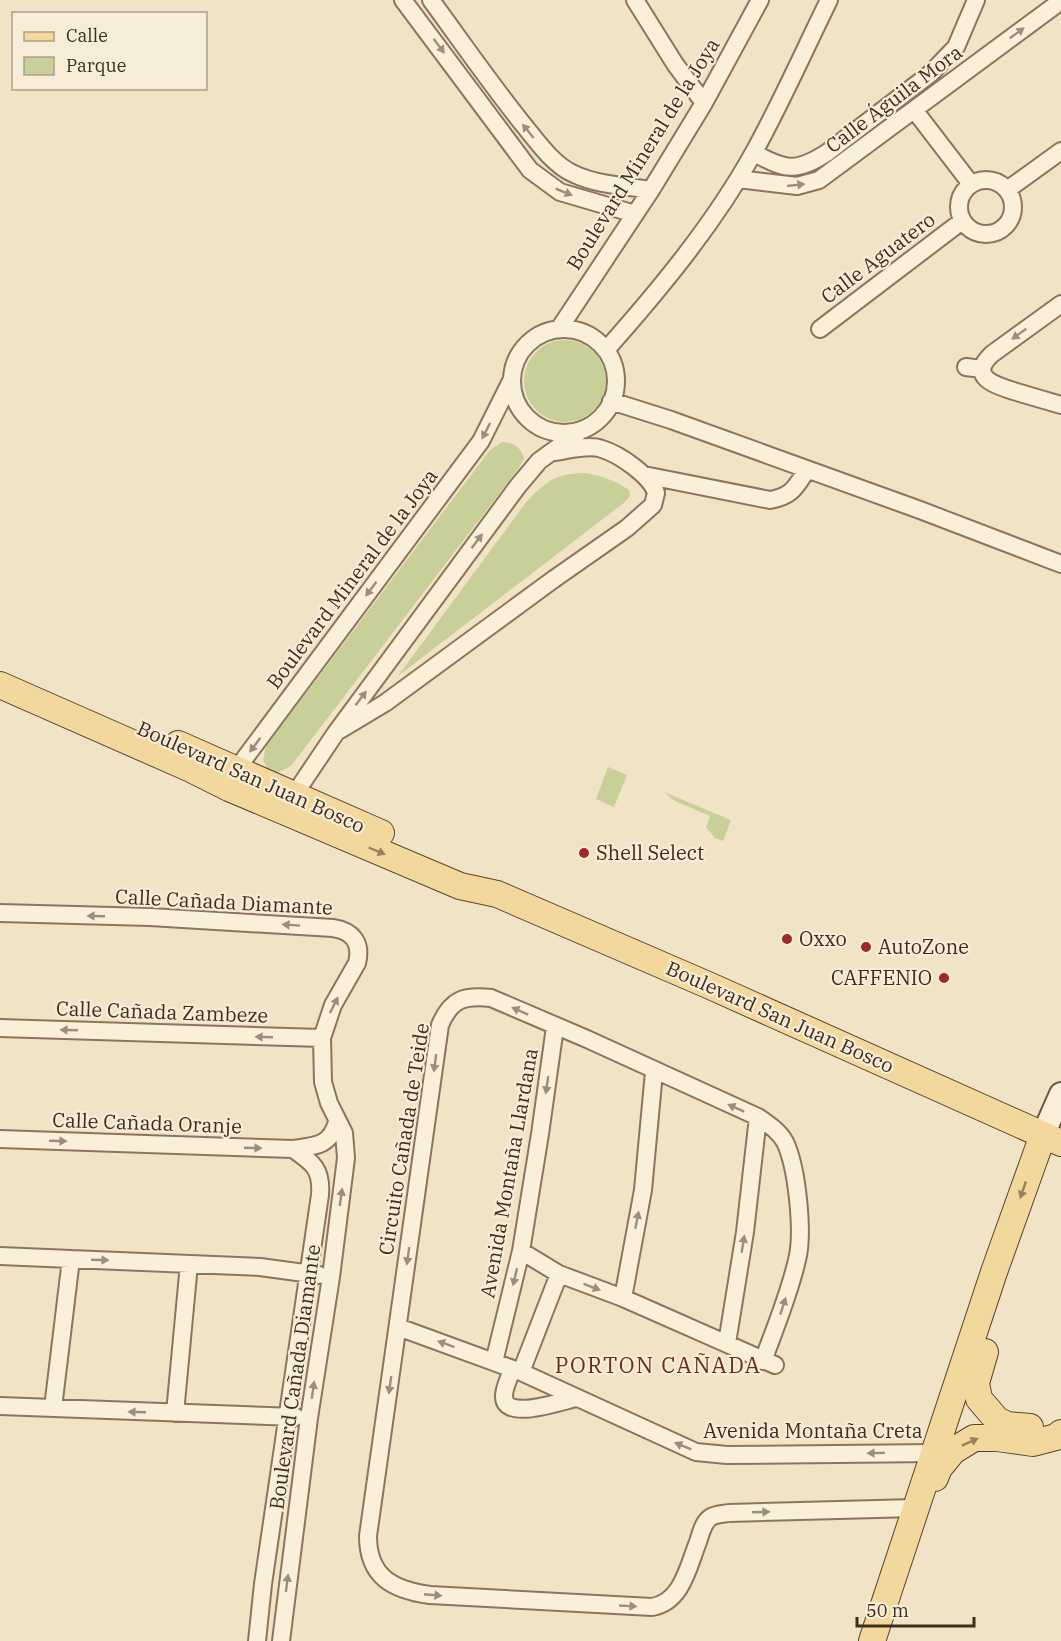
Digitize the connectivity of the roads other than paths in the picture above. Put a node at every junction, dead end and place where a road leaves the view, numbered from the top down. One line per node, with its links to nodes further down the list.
1 (403, 0): 12 (street, one-way to 12)
2 (431, 0): 10 (street)
3 (635, 0): 11 (street)
4 (760, 0): 11 (street, Boulevard Mineral de la Joya)
5 (829, 0): 15 (street)
6 (976, 0): 8 (street, Calle Águila Mora)
7 (1061, 1): 9 (street, Calle Águila Mora, one-way to 7)
8 (956, 47): 9 (street); 15 (street, Calle Águila Mora)
9 (973, 66): 13 (street, Calle Águila Mora)
10 (501, 98): 12 (street); 18 (street, one-way to 10)
11 (704, 103): 18 (street, Boulevard Mineral de la Joya)
12 (484, 106): 20 (street, one-way to 20)
13 (915, 111): 16 (street, Calle Águila Mora, one-way to 13); 17 (street)
14 (1061, 151): 19 (street)
15 (754, 153): 16 (street)
16 (738, 179): 25 (street)
17 (971, 184): 19 (street); 21 (street)
18 (651, 190): 20 (street, Boulevard Mineral de la Joya)
19 (1007, 190): 21 (street)
20 (635, 214): 23 (street, Boulevard Mineral de la Joya)
21 (962, 221): 24 (street, Calle Aguatero)
22 (1061, 304): 28 (street, one-way to 28)
23 (559, 329): 25 (street); 26 (street)
24 (820, 329)
25 (606, 350): 27 (street)
26 (512, 379): 29 (street); 37 (street, Boulevard Mineral de la Joya, one-way to 37)
27 (611, 401): 29 (street); 31 (street)
28 (1061, 405)
29 (583, 429): 30 (street)
30 (551, 452): 32 (street); 36 (street, one-way to 30)
31 (807, 470): 32 (street); 33 (street)
32 (645, 475): 36 (street)
33 (1061, 564)
34 (0, 668): 37 (main road, Boulevard San Juan Bosco)
35 (0, 685): 37 (main road, Boulevard San Juan Bosco)
36 (334, 734): 38 (street)
37 (233, 779): 38 (main road, Boulevard San Juan Bosco); 38 (street)
38 (290, 803): 48 (main road, Boulevard San Juan Bosco)
39 (0, 913): 42 (street, Calle Cañada Diamante, one-way to 39)
40 (555, 1027): 43 (street, Circuito Cañada de Teide); 50 (street, Avenida Montaña Llardana, one-way to 50); 59 (street, Circuito Cañada de Teide, one-way to 59)
41 (0, 1028): 42 (street, Calle Cañada Zambeze, one-way to 41)
42 (322, 1038): 46 (street, Calle Cañada Diamante)
43 (654, 1071): 45 (street, Circuito Cañada de Teide, one-way to 43); 58 (street, one-way to 43)
44 (1061, 1094): 48 (main road)
45 (758, 1117): 60 (street, one-way to 45); 60 (street, Circuito Cañada de Teide, one-way to 45)
46 (337, 1122): 49 (street, Calle Cañada Oranje); 56 (street, Boulevard Cañada Diamante, one-way to 46)
47 (0, 1139): 49 (street, Calle Cañada Oranje, one-way to 49)
48 (1052, 1139): 57 (main road, one-way to 57)
49 (293, 1149): 54 (street, Boulevard Cañada Diamante)
50 (521, 1251): 55 (street, Circuito Cañada de Teide); 61 (street, Avenida Montaña Llardana, one-way to 61)
51 (0, 1256): 52 (street)
52 (71, 1259): 53 (street, one-way to 53); 65 (street)
53 (189, 1264): 54 (street); 66 (street)
54 (309, 1274): 56 (street); 67 (street, Boulevard Cañada Diamante)
55 (559, 1274): 58 (street, Circuito Cañada de Teide, one-way to 58); 62 (street)
56 (331, 1277): 68 (street, Boulevard Cañada Diamante, one-way to 56)
57 (989, 1289): 69 (main road); 71 (main road)
58 (623, 1298): 60 (street, Circuito Cañada de Teide)
59 (398, 1327): 61 (street, one-way to 59); 72 (street, Circuito Cañada de Teide, one-way to 72)
60 (727, 1343)
61 (494, 1362): 62 (street, Avenida Montaña Creta)
62 (517, 1370): 63 (street, Avenida Montaña Creta); 63 (street)
63 (576, 1398): 71 (street, Avenida Montaña Creta, one-way to 63)
64 (0, 1406): 65 (street)
65 (53, 1408): 66 (street, one-way to 65)
66 (175, 1413): 67 (street)
67 (287, 1417): 68 (street); 74 (street, Boulevard Cañada Diamante)
68 (309, 1418): 75 (street, Boulevard Cañada Diamante, one-way to 68)
69 (1061, 1422)
70 (1061, 1433): 73 (main road, one-way to 70)
71 (935, 1453): 72 (main road)
72 (915, 1508): 73 (main road)
73 (900, 1560): 76 (main road)
74 (257, 1641)
75 (281, 1641)
76 (872, 1641)

